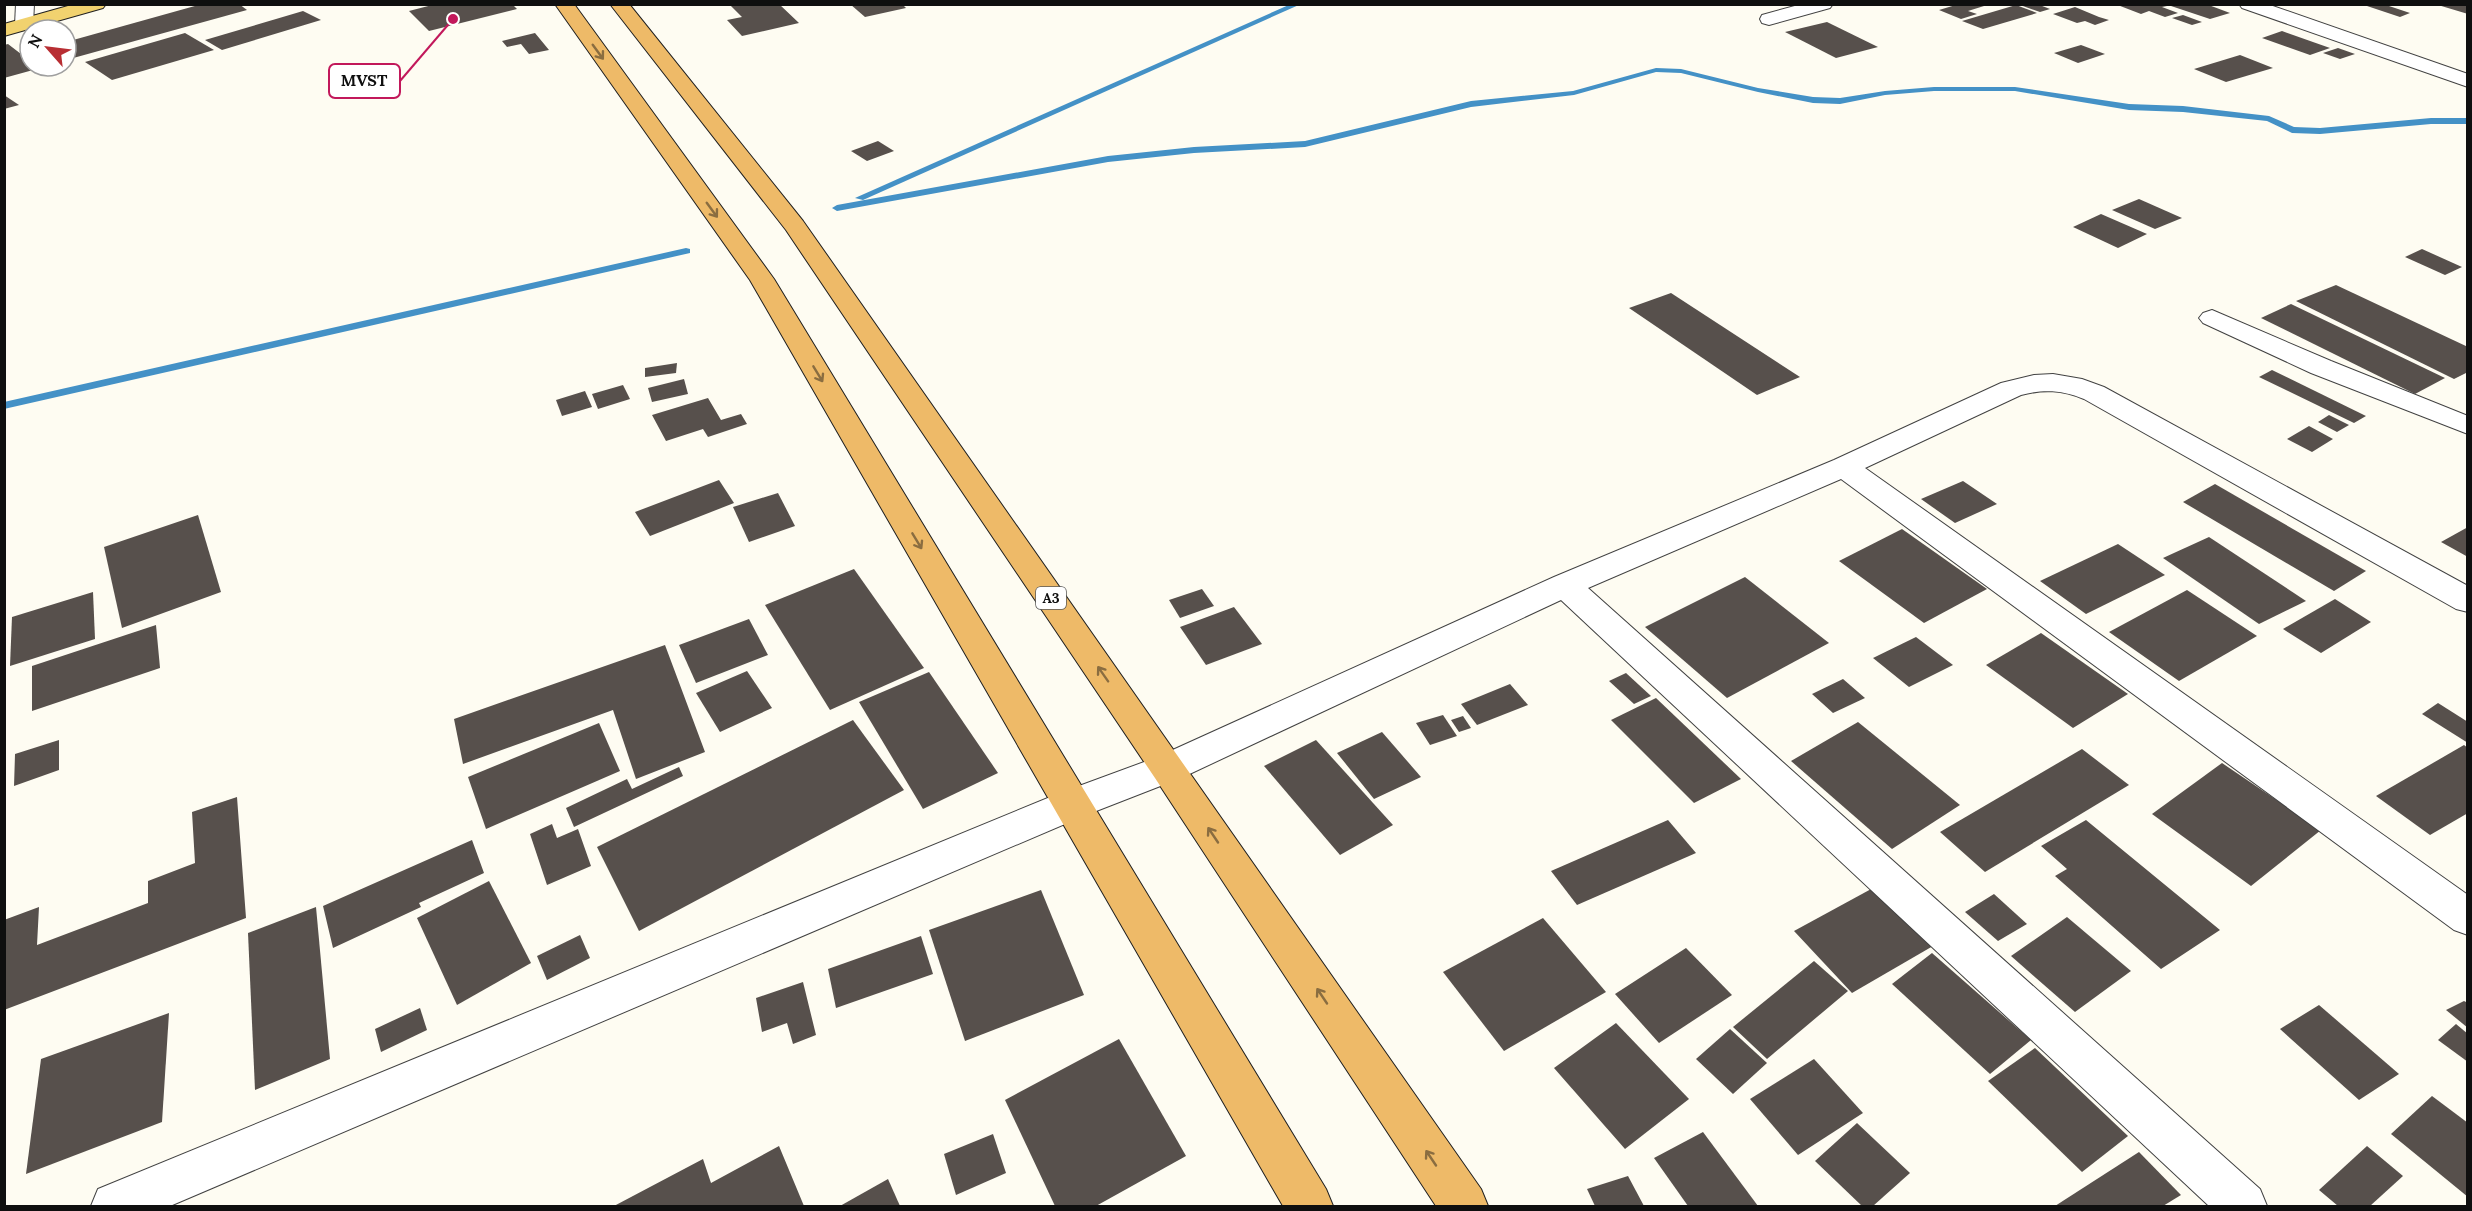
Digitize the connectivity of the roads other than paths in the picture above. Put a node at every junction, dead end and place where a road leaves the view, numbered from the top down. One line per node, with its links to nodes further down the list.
1 (97, 4): 6 (main road)
2 (564, 4): 15 (highway, one-way to 15)
3 (619, 4): 14 (highway, A3, one-way to 3)
4 (1824, 4): 7 (street)
5 (2248, 4): 8 (street)
6 (48, 18)
7 (1770, 19)
8 (2468, 81)
9 (2212, 318): 10 (street)
10 (2468, 426)
11 (1844, 468): 12 (street); 13 (street); 16 (street)
12 (1565, 585): 14 (street); 20 (street)
13 (2468, 601)
14 (1168, 768): 15 (street); 19 (highway, A3, one-way to 14)
15 (1073, 804): 17 (street); 18 (highway)
16 (2468, 918)
17 (115, 1206)
18 (1309, 1206)
19 (1464, 1206)
20 (2243, 1206)

